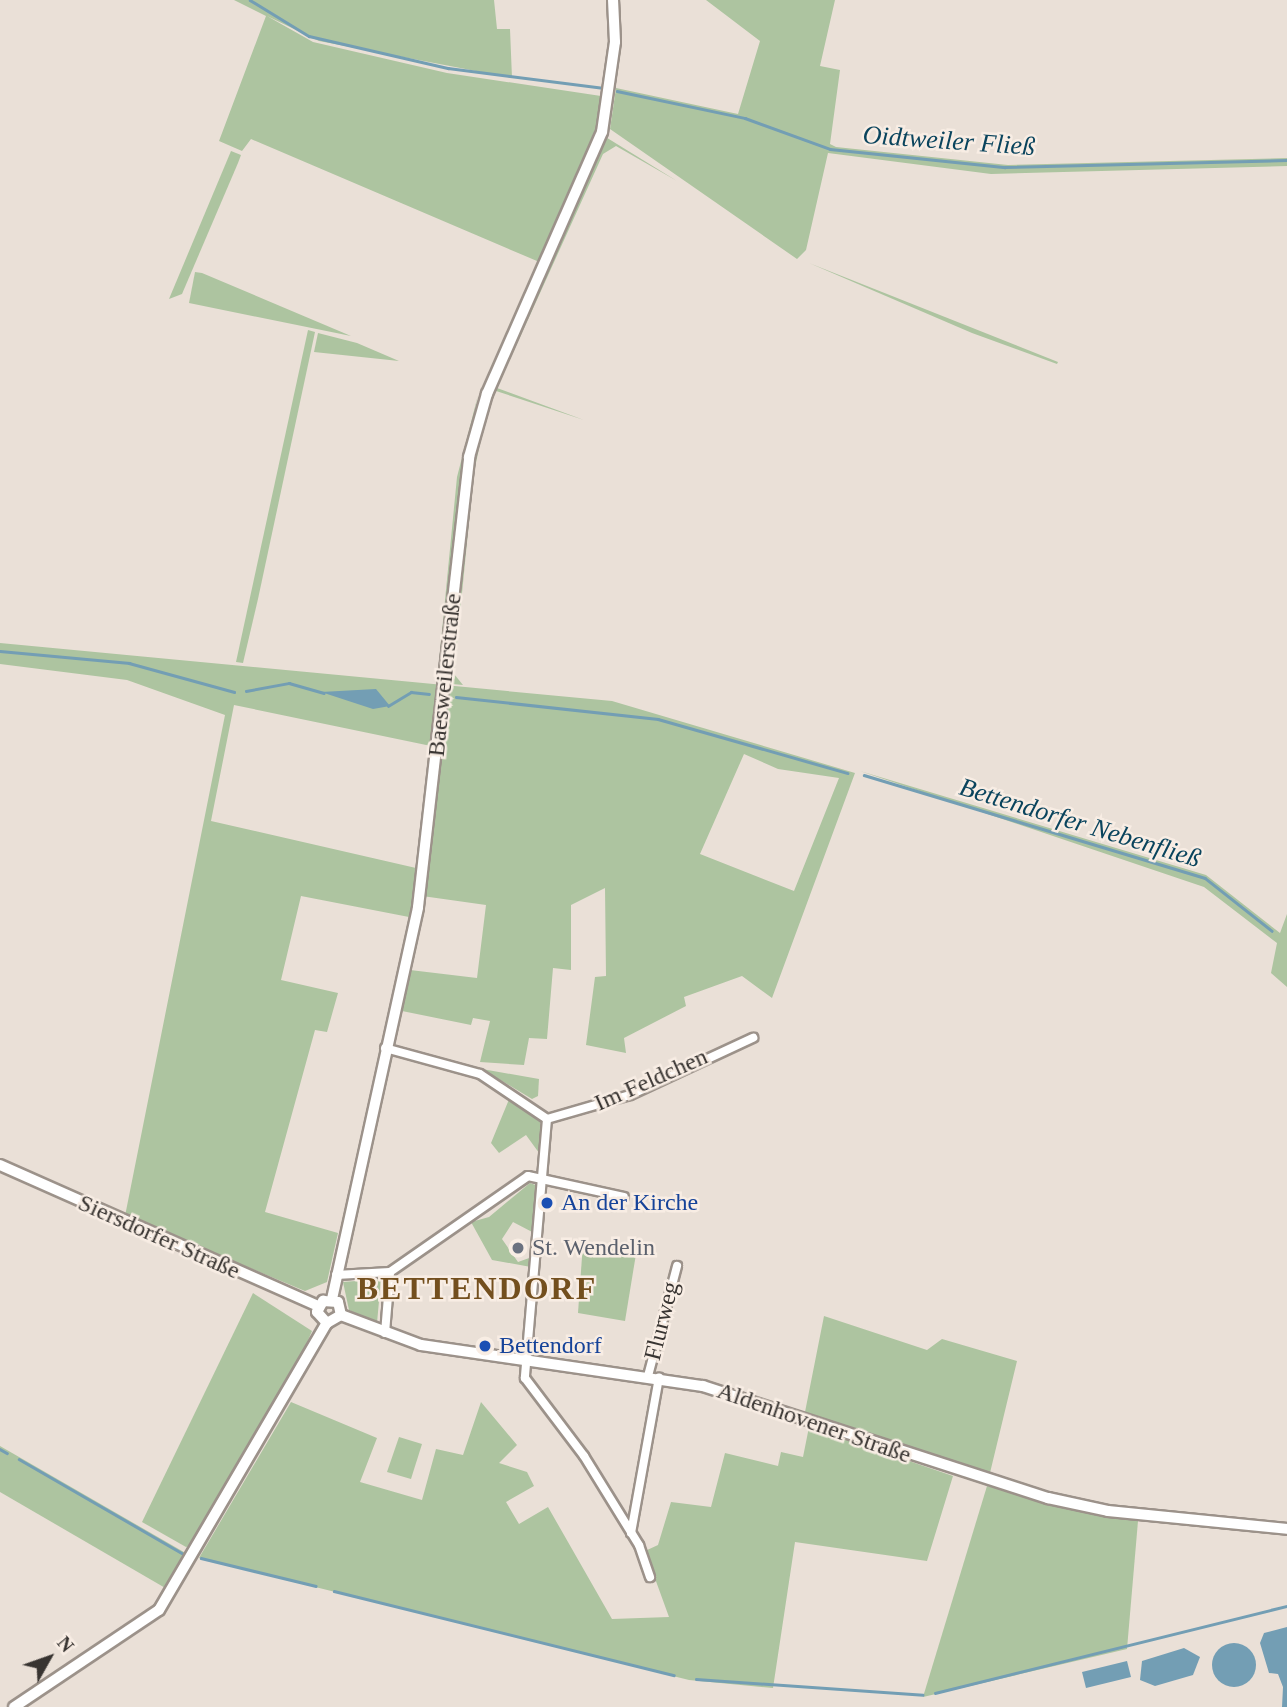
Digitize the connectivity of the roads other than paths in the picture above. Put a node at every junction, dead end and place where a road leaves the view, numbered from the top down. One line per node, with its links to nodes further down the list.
1 (613, 0): 3 (street, Baesweilerstraße)
2 (753, 1038): 4 (street, Im Feldchen)
3 (384, 1048): 4 (street); 10 (street, Baesweilerstraße)
4 (547, 1119): 6 (street)
5 (0, 1165): 12 (street, Siersdorfer Straße)
6 (545, 1176): 7 (street); 9 (street); 16 (street)
7 (624, 1197)
8 (677, 1266): 17 (street, Flurweg)
9 (390, 1272): 10 (street); 15 (street)
10 (336, 1275): 11 (street, Baesweilerstraße)
11 (332, 1299): 12 (main road); 13 (main road)
12 (318, 1306): 14 (main road)
13 (341, 1315): 14 (main road); 15 (main road, Aldenhovener Straße)
14 (327, 1323): 21 (main road)
15 (385, 1333): 16 (main road, Aldenhovener Straße)
16 (524, 1357): 17 (main road, Aldenhovener Straße); 19 (street)
17 (653, 1377): 18 (main road, Aldenhovener Straße); 19 (street, Flurweg)
18 (1287, 1529)
19 (631, 1533): 20 (street)
20 (650, 1577)
21 (14, 1707)

